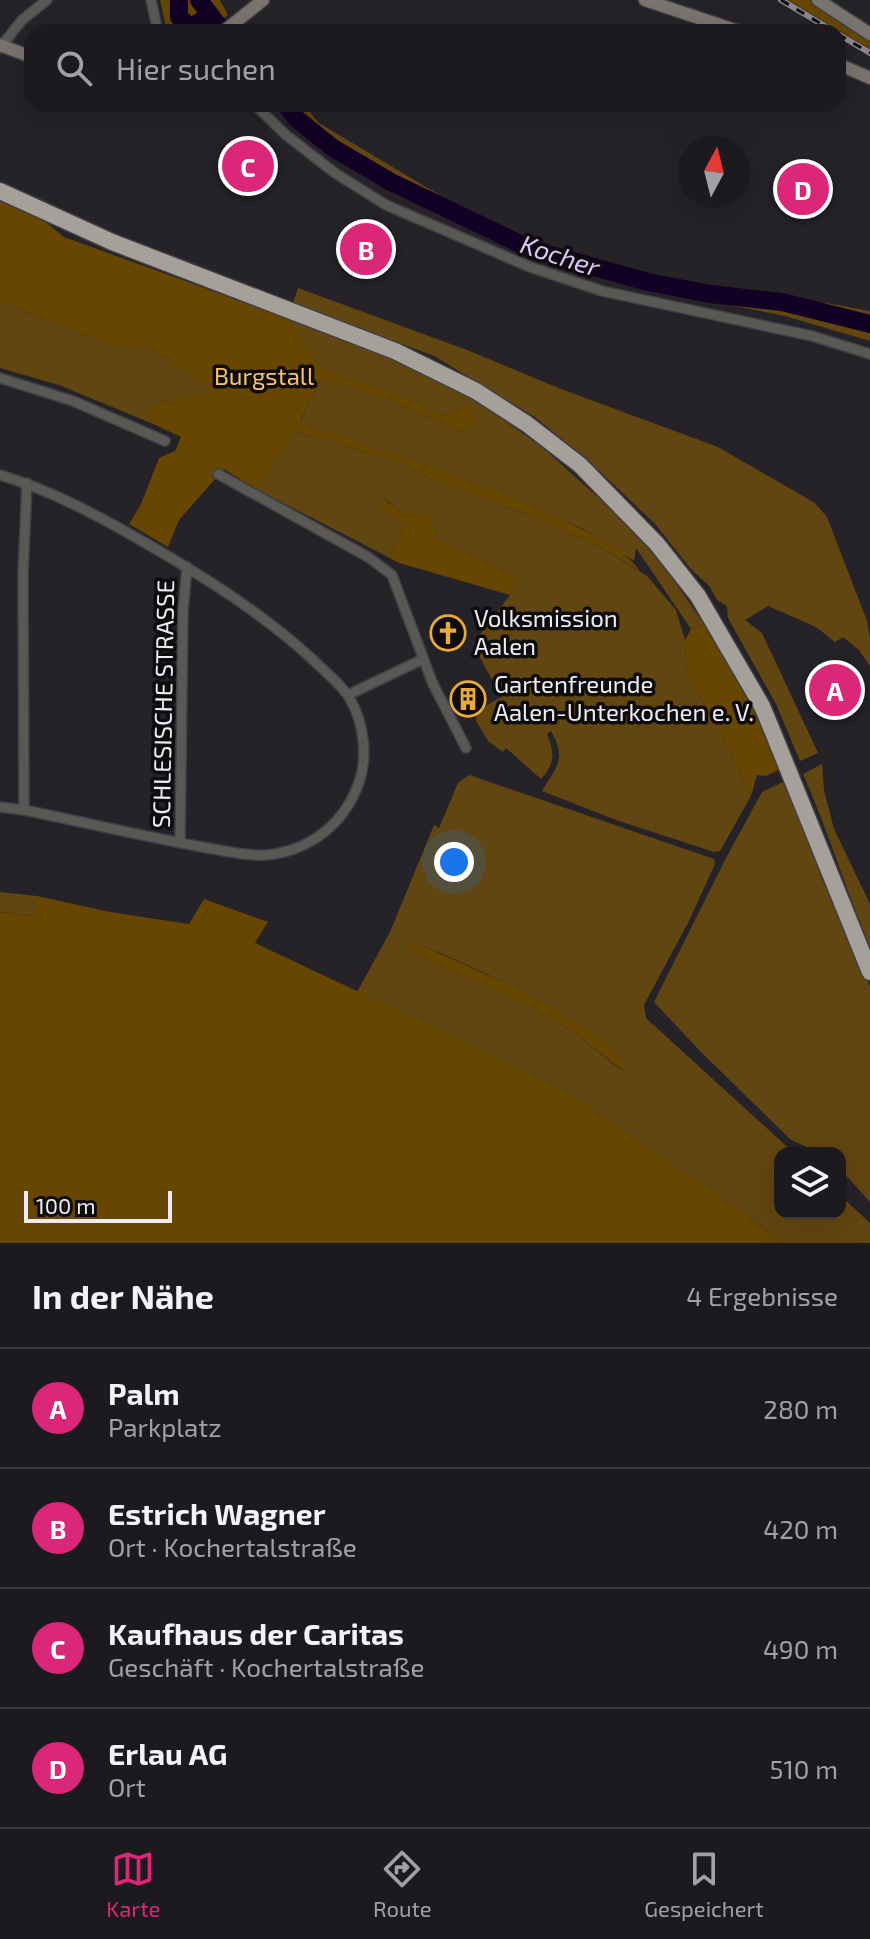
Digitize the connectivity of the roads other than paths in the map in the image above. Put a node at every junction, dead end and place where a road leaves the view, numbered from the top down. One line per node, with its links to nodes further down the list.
1 (47, 0): 10 (street)
2 (151, 0): 6 (street)
3 (263, 0): 7 (street)
4 (645, 0): 8 (street)
5 (818, 0): 9 (street)
6 (156, 24)
7 (233, 24)
8 (717, 24)
9 (870, 34)
10 (1, 46): 11 (street)
11 (24, 54)
12 (846, 68): 13 (street)
13 (870, 78)
14 (262, 112): 16 (street)
15 (0, 191): 29 (highway)
16 (870, 354)
17 (0, 378): 18 (street)
18 (165, 441)
19 (218, 474): 23 (street)
20 (0, 475): 21 (street)
21 (27, 483): 22 (street); 27 (street)
22 (187, 567): 24 (street); 28 (street, SCHLESISCHE STRASSE)
23 (423, 659): 24 (street); 25 (street)
24 (348, 695): 28 (street)
25 (466, 748)
26 (0, 807): 27 (street)
27 (24, 810): 28 (street)
28 (180, 843)
29 (870, 972)

